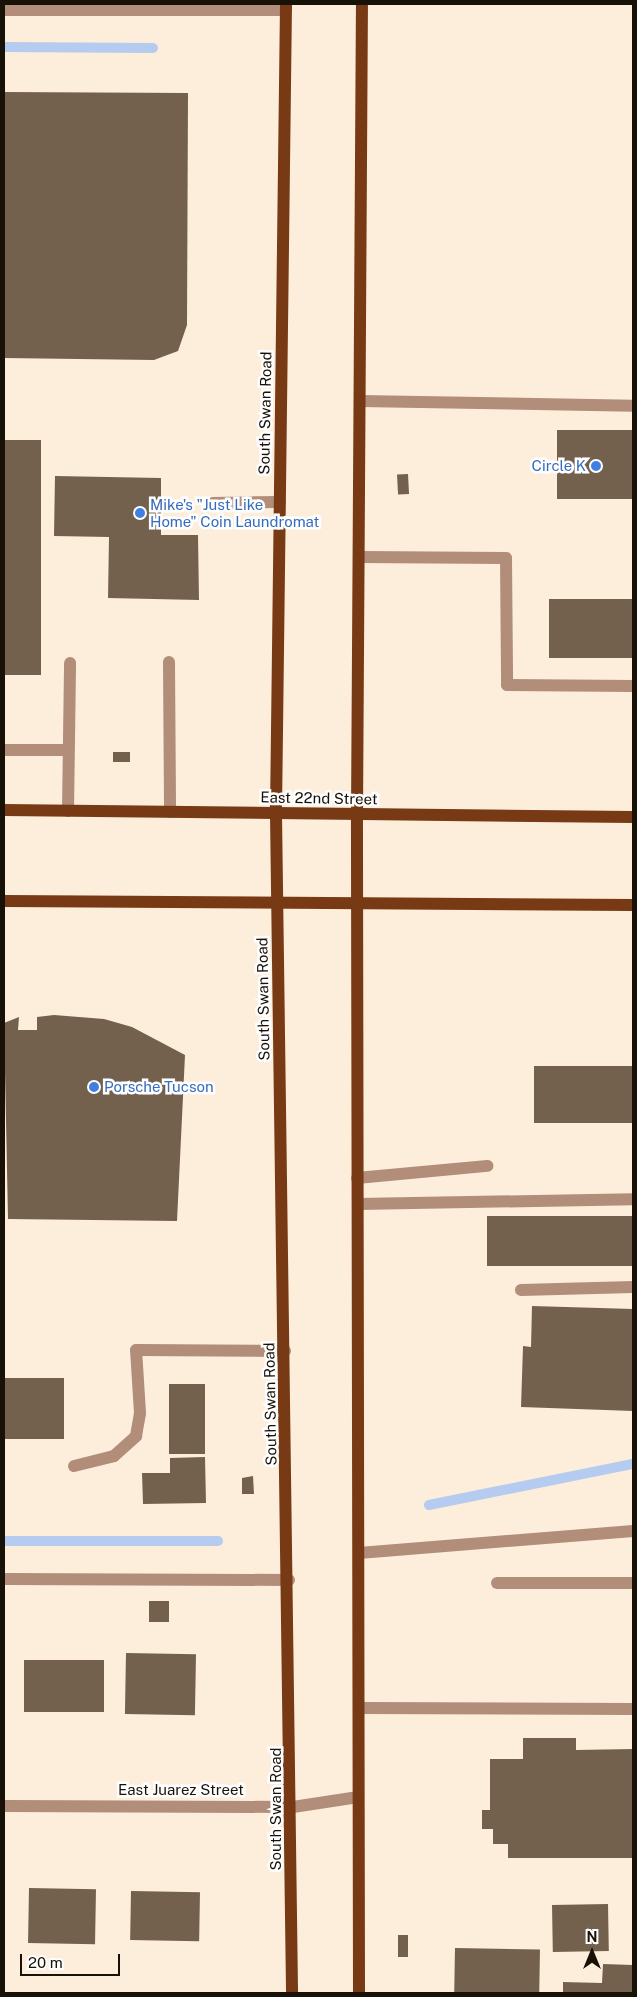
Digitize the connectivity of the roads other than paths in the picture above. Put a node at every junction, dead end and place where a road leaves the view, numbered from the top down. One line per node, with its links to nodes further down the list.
1 (362, 4): 4 (main road)
2 (286, 7): 3 (street); 6 (main road, South Swan Road)
3 (4, 10)
4 (360, 401): 5 (street); 8 (main road)
5 (633, 406)
6 (280, 502): 7 (street); 17 (main road, South Swan Road)
7 (213, 503)
8 (359, 557): 11 (street); 18 (main road)
9 (169, 662): 16 (street)
10 (70, 663): 13 (street)
11 (633, 686)
12 (4, 750): 13 (street)
13 (68, 750): 15 (street)
14 (4, 810): 15 (main road, East 22nd Street)
15 (68, 811): 16 (main road, East 22nd Street)
16 (170, 812): 17 (main road, East 22nd Street)
17 (276, 814): 18 (main road, East 22nd Street); 21 (main road, South Swan Road)
18 (357, 815): 19 (main road, East 22nd Street); 22 (main road)
19 (633, 817)
20 (4, 901): 21 (main road)
21 (278, 903): 22 (main road); 30 (main road, South Swan Road)
22 (357, 903): 23 (main road); 25 (main road)
23 (633, 905)
24 (487, 1166): 25 (street)
25 (357, 1178): 27 (main road)
26 (633, 1199): 27 (street)
27 (358, 1204): 33 (main road)
28 (633, 1287): 29 (street)
29 (521, 1290)
30 (285, 1351): 31 (street); 35 (main road, South Swan Road)
31 (74, 1466)
32 (633, 1531): 33 (street)
33 (359, 1553): 38 (main road)
34 (4, 1580): 35 (street)
35 (289, 1580): 42 (main road, South Swan Road)
36 (497, 1582): 37 (street)
37 (633, 1583)
38 (361, 1708): 39 (street); 40 (main road)
39 (633, 1709)
40 (358, 1797): 42 (street, East Juarez Street); 44 (main road)
41 (4, 1806): 42 (street, East Juarez Street)
42 (293, 1808): 43 (main road, South Swan Road)
43 (292, 1993)
44 (359, 1993)

